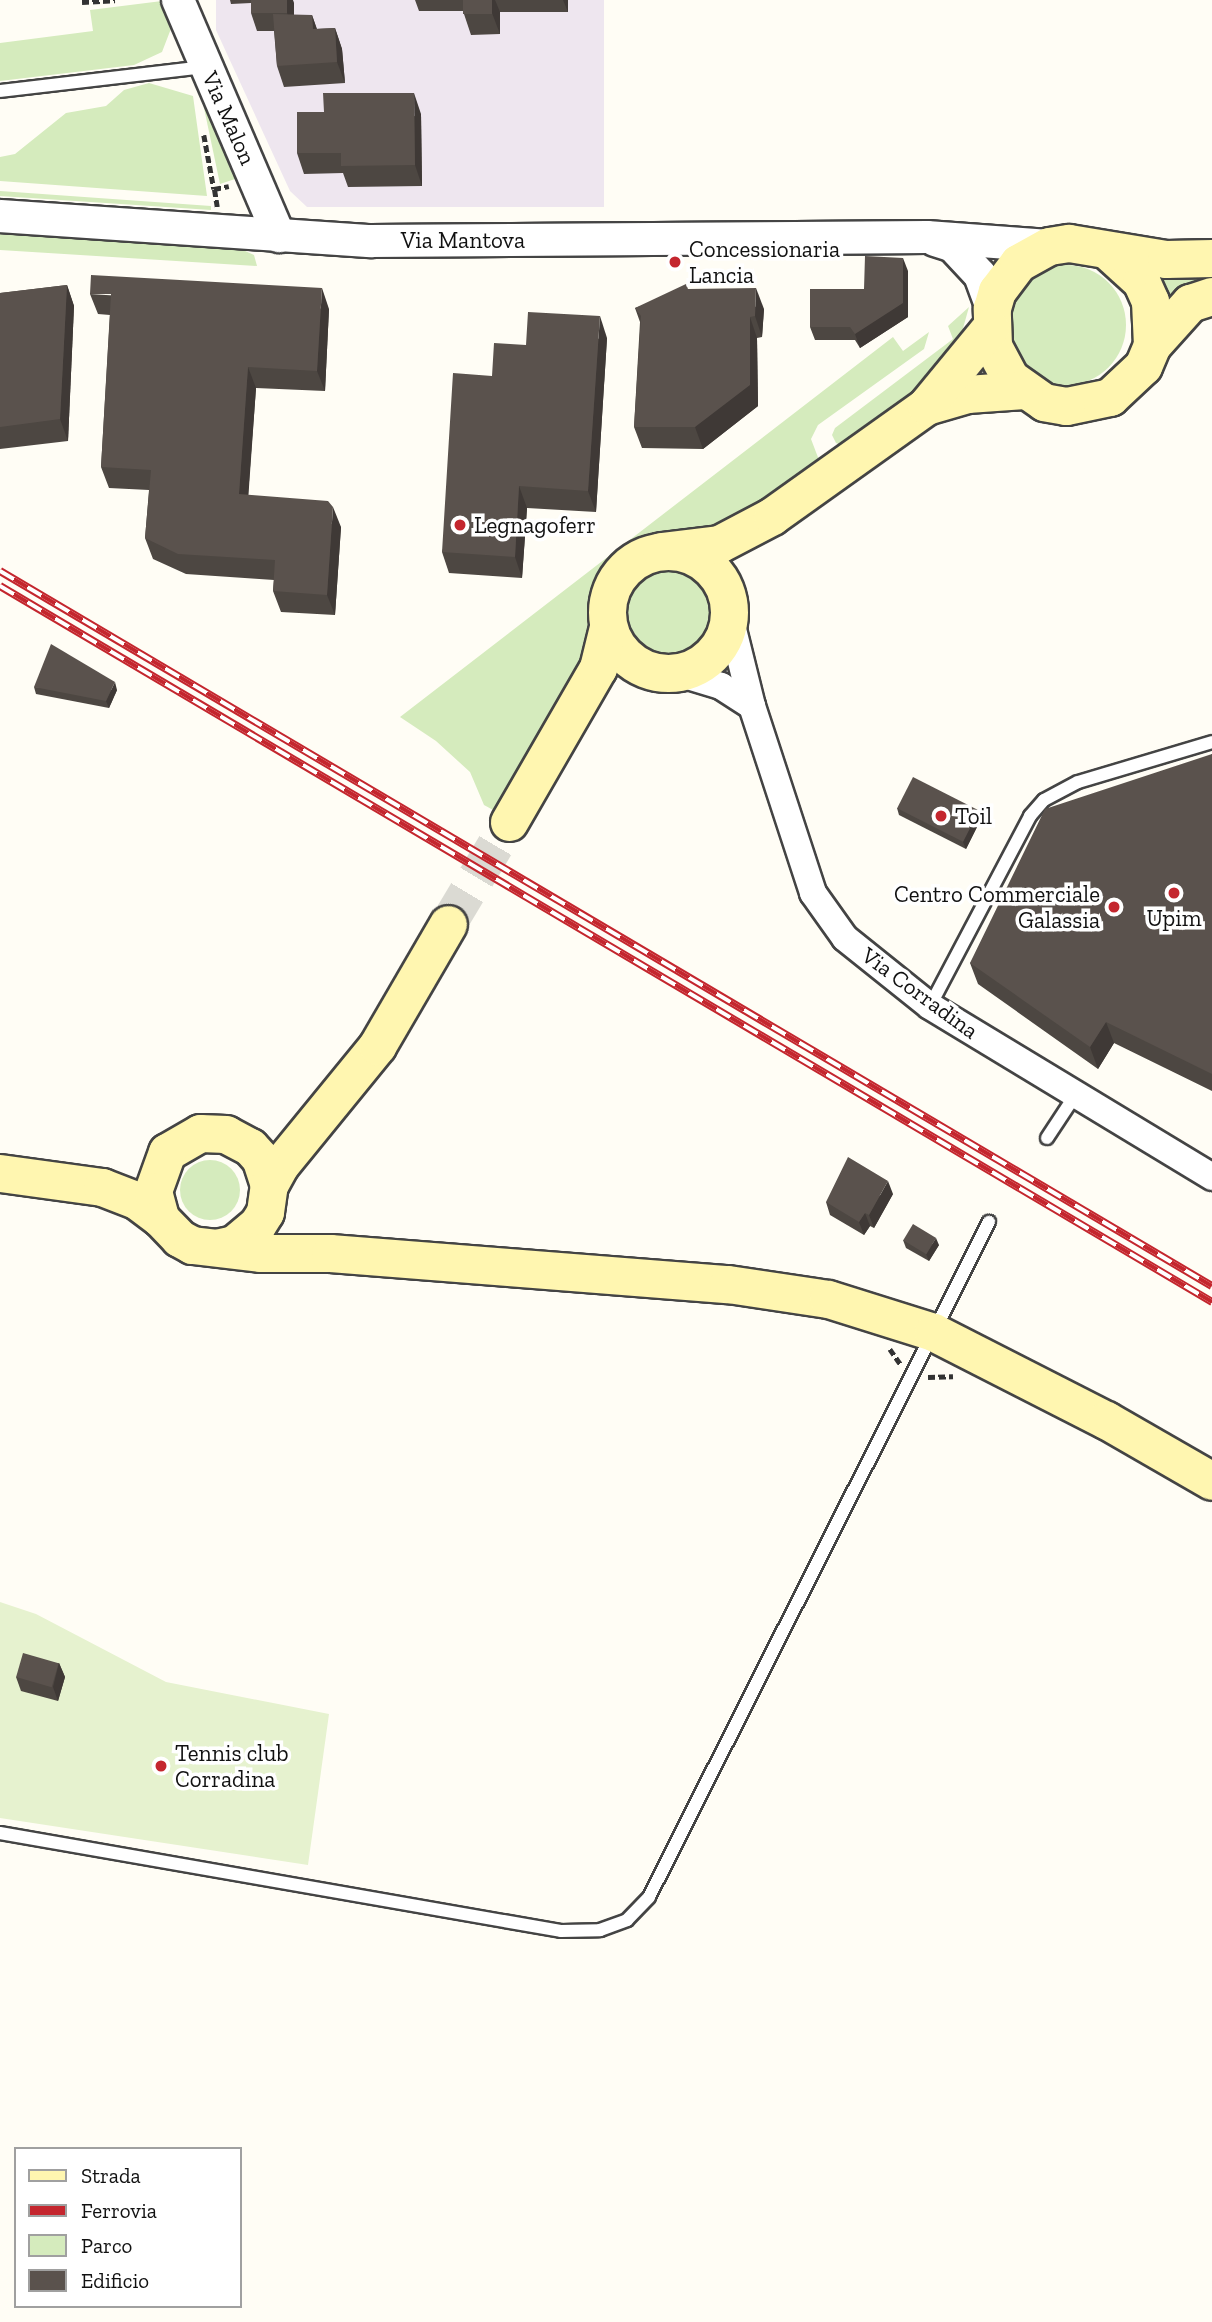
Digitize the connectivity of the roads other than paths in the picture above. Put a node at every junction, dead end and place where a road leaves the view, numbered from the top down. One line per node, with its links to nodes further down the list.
1 (178, 0): 2 (street, Via Malon)
2 (206, 66): 3 (lane); 5 (street, Via Malon)
3 (0, 90)
4 (0, 216): 5 (street, Via Mantova)
5 (279, 236): 6 (street, Via Mantova)
6 (927, 237): 7 (street, Via Mantova); 11 (street, Via Mantova)
7 (1049, 246): 8 (main road, Via Mantova); 11 (main road)
8 (1108, 251): 9 (main road, Via Mantova); 12 (main road)
9 (1212, 258)
10 (1212, 296): 12 (main road, Via Mantova)
11 (991, 318): 13 (main road, Via Mantova); 14 (main road)
12 (1152, 345): 13 (main road, Via Mantova)
13 (1024, 390): 14 (main road)
14 (926, 406): 15 (main road)
15 (772, 516): 16 (main road); 17 (main road)
16 (661, 551): 17 (main road); 18 (main road)
17 (729, 606): 19 (main road); 20 (street, Via Corradina)
18 (608, 627): 19 (main road); 21 (main road)
19 (665, 673): 20 (street); 21 (main road)
20 (751, 706): 25 (street, Via Corradina)
21 (572, 717): 23 (main road)
22 (1212, 742): 25 (lane)
23 (509, 822)
24 (448, 924): 27 (main road)
25 (930, 1006): 26 (street, Via Corradina)
26 (1074, 1097): 29 (lane); 32 (street, Via Corradina)
27 (329, 1105): 28 (main road); 34 (main road)
28 (238, 1138): 30 (main road); 34 (main road)
29 (1047, 1138)
30 (167, 1152): 33 (main road); 35 (main road)
31 (0, 1173): 33 (main road)
32 (1212, 1177)
33 (52, 1178): 35 (main road)
34 (269, 1192): 37 (main road); 38 (main road)
35 (160, 1218): 37 (main road)
36 (989, 1222): 39 (lane)
37 (220, 1247): 38 (main road)
38 (330, 1253): 39 (main road)
39 (933, 1332): 40 (main road); 41 (lane)
40 (1212, 1481)
41 (0, 1833)

